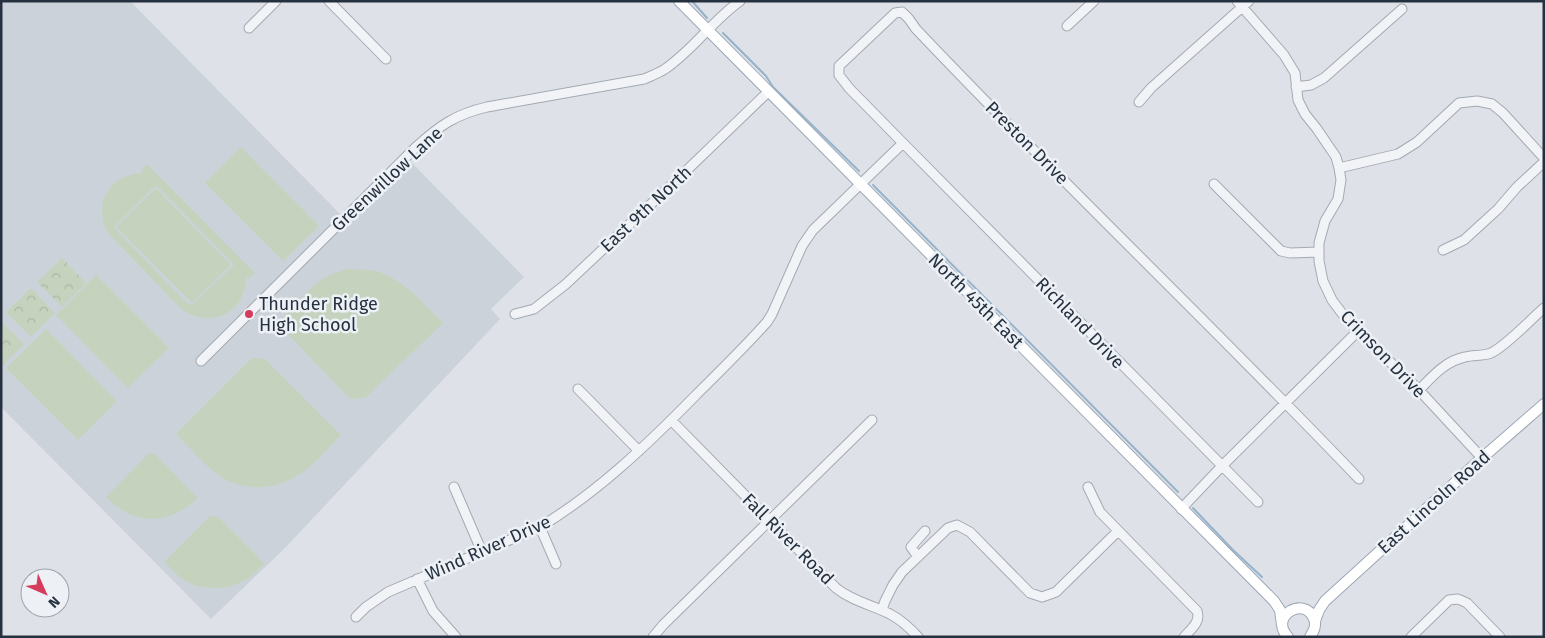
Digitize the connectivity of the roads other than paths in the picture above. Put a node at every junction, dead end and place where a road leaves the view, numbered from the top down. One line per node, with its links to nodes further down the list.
1 (276, 1): 9 (street)
2 (329, 1): 11 (street)
3 (679, 1): 10 (main road, North 45th East)
4 (740, 1): 10 (street, Greenwillow Lane)
5 (1094, 1): 8 (street)
6 (1243, 3): 12 (street, Crimson Drive); 14 (street)
7 (1402, 9): 12 (street)
8 (1067, 26)
9 (249, 28)
10 (708, 30): 13 (main road, North 45th East); 25 (street, Greenwillow Lane)
11 (386, 59)
12 (1296, 87): 17 (street, Crimson Drive)
13 (768, 92): 19 (main road, North 45th East); 23 (street, East 9th North)
14 (1138, 102)
15 (904, 143): 19 (street); 28 (street, Preston Drive); 34 (street, Richland Drive)
16 (1544, 160): 17 (street); 20 (street)
17 (1339, 168): 21 (street, Crimson Drive)
18 (1214, 184): 21 (street)
19 (860, 186): 30 (street); 39 (main road, North 45th East)
20 (1443, 250)
21 (1319, 252): 24 (street, Crimson Drive)
22 (1544, 308): 27 (street)
23 (515, 314)
24 (1358, 331): 27 (street, Crimson Drive); 28 (street)
25 (201, 361)
26 (578, 389): 32 (street)
27 (1419, 390): 33 (street, Crimson Drive)
28 (1286, 403): 34 (street); 35 (street)
29 (1544, 404): 33 (main road, East Lincoln Road)
30 (671, 420): 32 (street, Wind River Drive); 40 (street, Fall River Road)
31 (872, 420): 40 (street)
32 (639, 451): 41 (street, Wind River Drive)
33 (1482, 458): 49 (main road, East Lincoln Road)
34 (1221, 467): 38 (street, Richland Drive); 39 (street)
35 (1360, 479)
36 (454, 487): 44 (street)
37 (1088, 487): 43 (street)
38 (1258, 502)
39 (1181, 509): 48 (main road, North 45th East)
40 (770, 521): 51 (street, Fall River Road); 56 (street)
41 (540, 526): 44 (street, Wind River Drive); 46 (street)
42 (925, 531): 45 (street)
43 (1118, 531): 45 (street); 58 (street)
44 (482, 552): 47 (street, Wind River Drive)
45 (918, 557): 51 (street)
46 (556, 564)
47 (418, 579): 52 (street, Wind River Drive); 55 (street)
48 (1274, 601): 50 (main road, North 45th East); 54 (main road, North 45th East)
49 (1325, 601): 50 (main road, East Lincoln Road); 53 (main road, East Lincoln Road)
50 (1299, 609): 53 (main road); 54 (main road)
51 (882, 610): 57 (street, Fall River Road)
52 (356, 617)
53 (1315, 628): 59 (main road, East Lincoln Road)
54 (1284, 632)
55 (456, 637)
56 (653, 637)
57 (918, 637)
58 (1184, 637)
59 (1310, 637)
60 (1411, 637): 61 (street)
61 (1500, 637)

